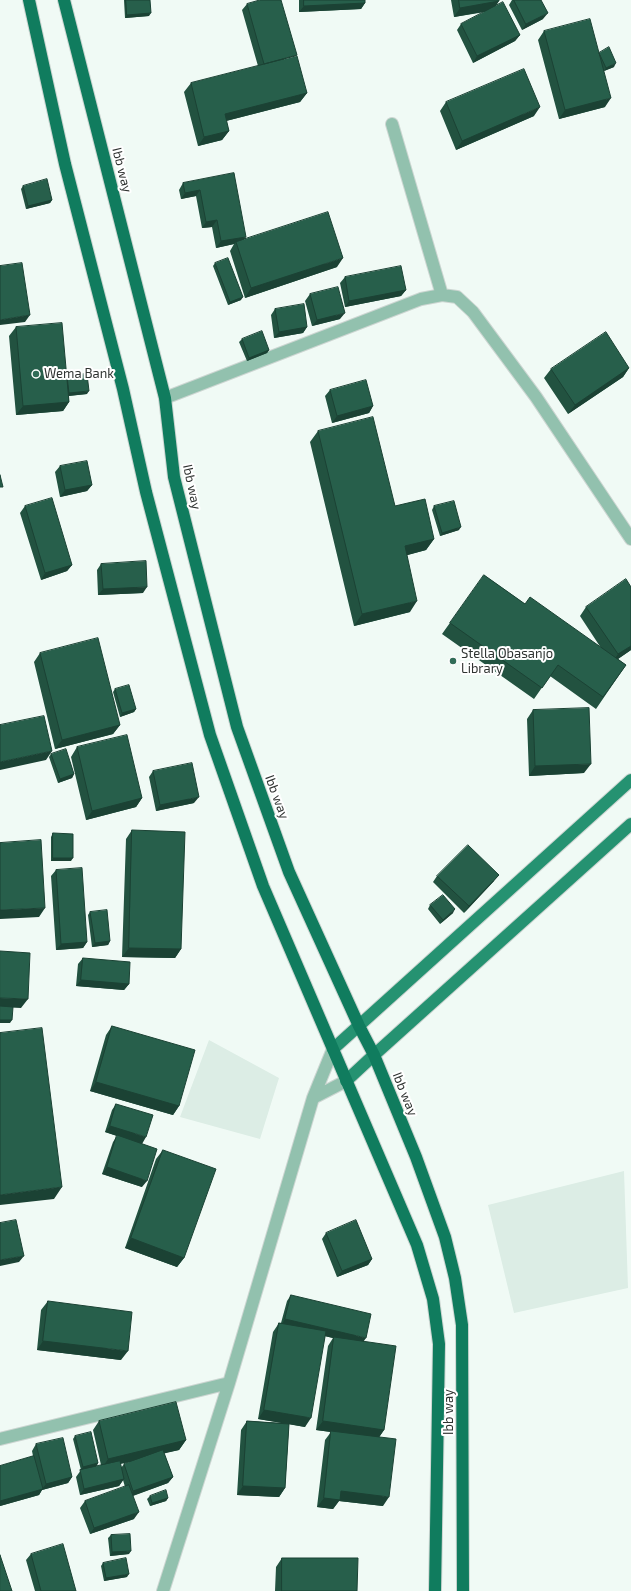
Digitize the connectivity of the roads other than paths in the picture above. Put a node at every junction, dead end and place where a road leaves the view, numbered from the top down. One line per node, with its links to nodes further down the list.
1 (29, 0): 10 (highway)
2 (64, 0): 5 (highway, Ibb way)
3 (392, 124): 4 (street)
4 (442, 295): 5 (street); 6 (street)
5 (165, 398): 9 (highway, Ibb way)
6 (631, 539)
7 (631, 780): 9 (main road)
8 (631, 824): 11 (main road)
9 (360, 1026): 10 (main road); 11 (highway, Ibb way)
10 (333, 1049): 12 (highway); 13 (street)
11 (374, 1055): 12 (main road); 18 (highway, Ibb way)
12 (346, 1081): 13 (street); 17 (highway)
13 (313, 1098): 14 (street)
14 (229, 1383): 15 (street); 16 (street)
15 (0, 1439)
16 (163, 1591)
17 (435, 1591)
18 (463, 1591)

